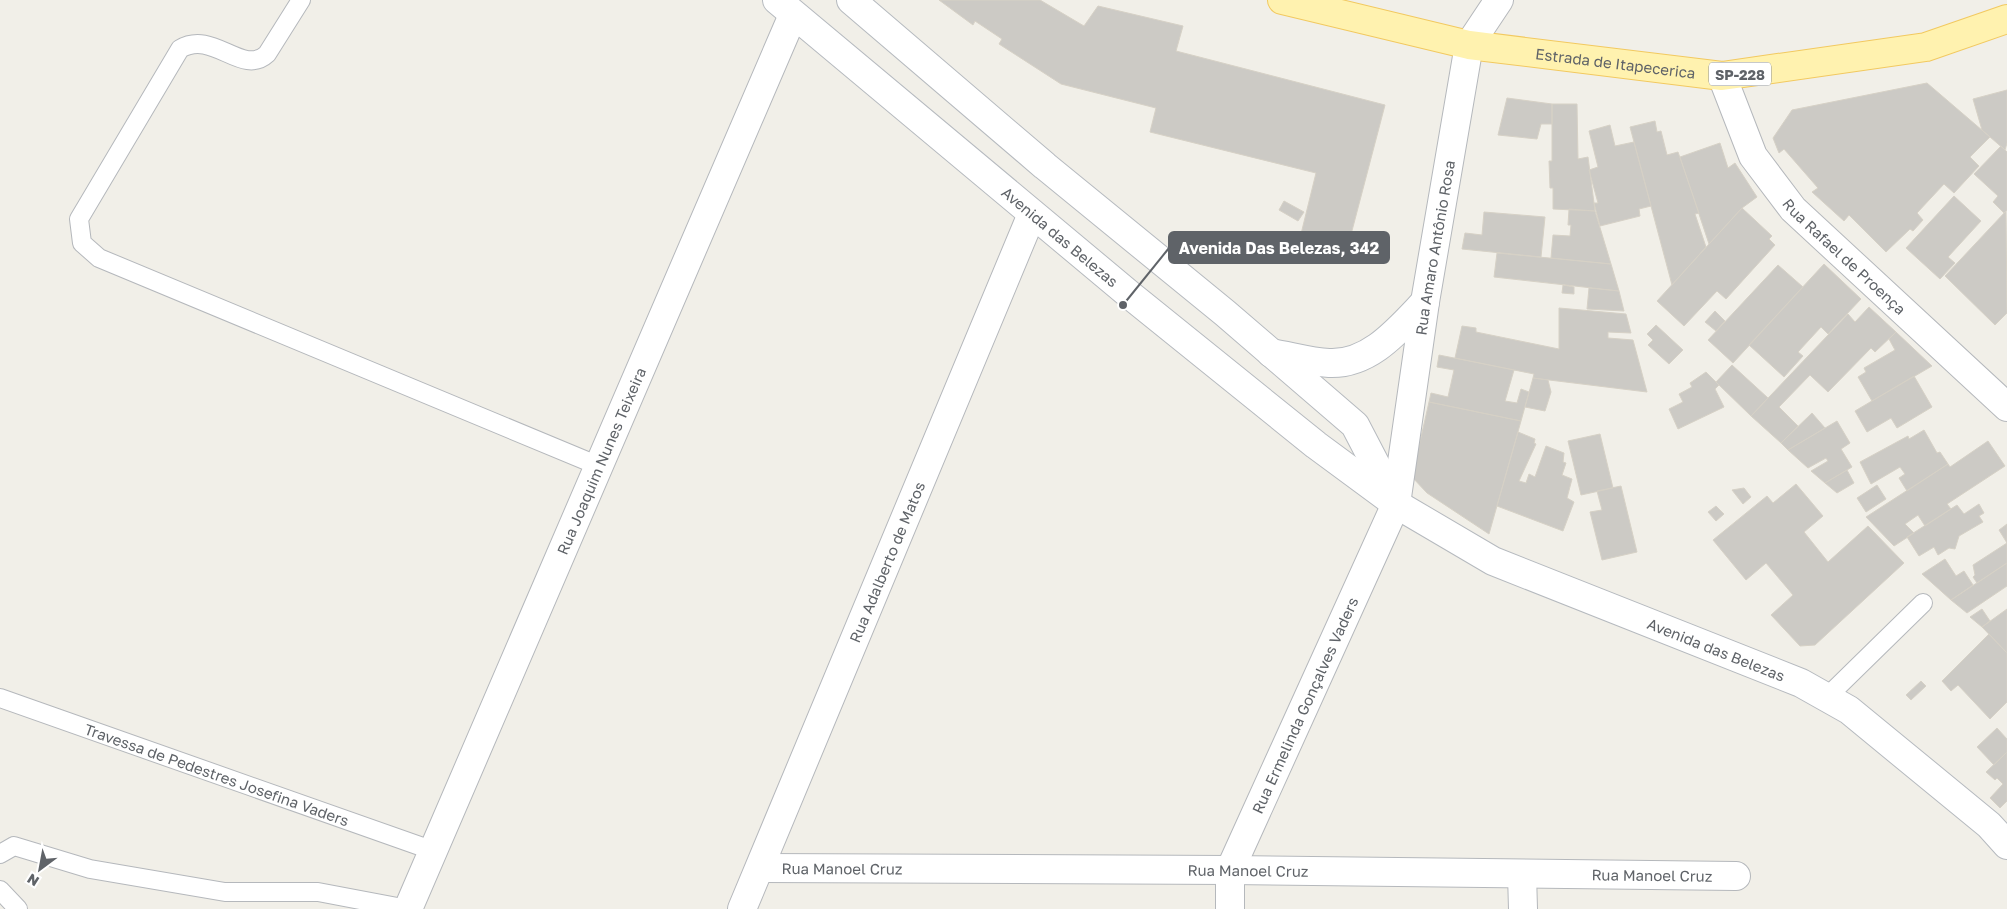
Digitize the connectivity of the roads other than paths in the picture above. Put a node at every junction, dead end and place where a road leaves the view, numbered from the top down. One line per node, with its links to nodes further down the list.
1 (301, 0): 15 (lane)
2 (851, 0): 11 (street)
3 (1282, 0): 7 (main road, Estrada de Itapecerica / SP-228)
4 (1499, 0): 7 (street, Rua Amaro Antônio Rosa)
5 (785, 7): 9 (street, Avenida das Belezas); 15 (street, Rua Joaquim Nunes Teixeira)
6 (2007, 19): 8 (main road, Estrada de Itapecerica / SP-228)
7 (1469, 45): 8 (main road, Estrada de Itapecerica / SP-228); 10 (street, Rua Amaro Antônio Rosa)
8 (1722, 76): 12 (street, Rua Rafael de Proença)
9 (1032, 214): 14 (street, Avenida das Belezas); 23 (street, Rua Adalberto de Matos)
10 (1425, 302): 11 (street); 16 (street, Rua Amaro Antônio Rosa)
11 (1270, 352): 13 (street)
12 (2007, 407)
13 (1355, 425): 14 (street); 16 (street)
14 (1316, 445): 16 (street, Avenida das Belezas)
15 (599, 466): 21 (street, Rua Joaquim Nunes Teixeira)
16 (1396, 504): 19 (street, Avenida das Belezas); 24 (street, Rua Ermelinda Gonçalves Vaders)
17 (1923, 603): 19 (lane)
18 (0, 698): 21 (lane, Travessa de Pedestres Josefina Vaders)
19 (1827, 698): 20 (street, Avenida das Belezas)
20 (2007, 846)
21 (434, 851): 29 (street, Rua Joaquim Nunes Teixeira)
22 (0, 854): 29 (lane)
23 (760, 868): 24 (street, Rua Manoel Cruz); 30 (street, Rua Adalberto de Matos)
24 (1230, 870): 25 (street, Rua Manoel Cruz); 31 (street, Rua Ermelinda Gonçalves Vaders)
25 (1522, 874): 26 (street, Rua Manoel Cruz); 32 (street)
26 (1736, 876)
27 (0, 890): 28 (lane)
28 (18, 909)
29 (408, 909)
30 (742, 909)
31 (1230, 909)
32 (1523, 909)

